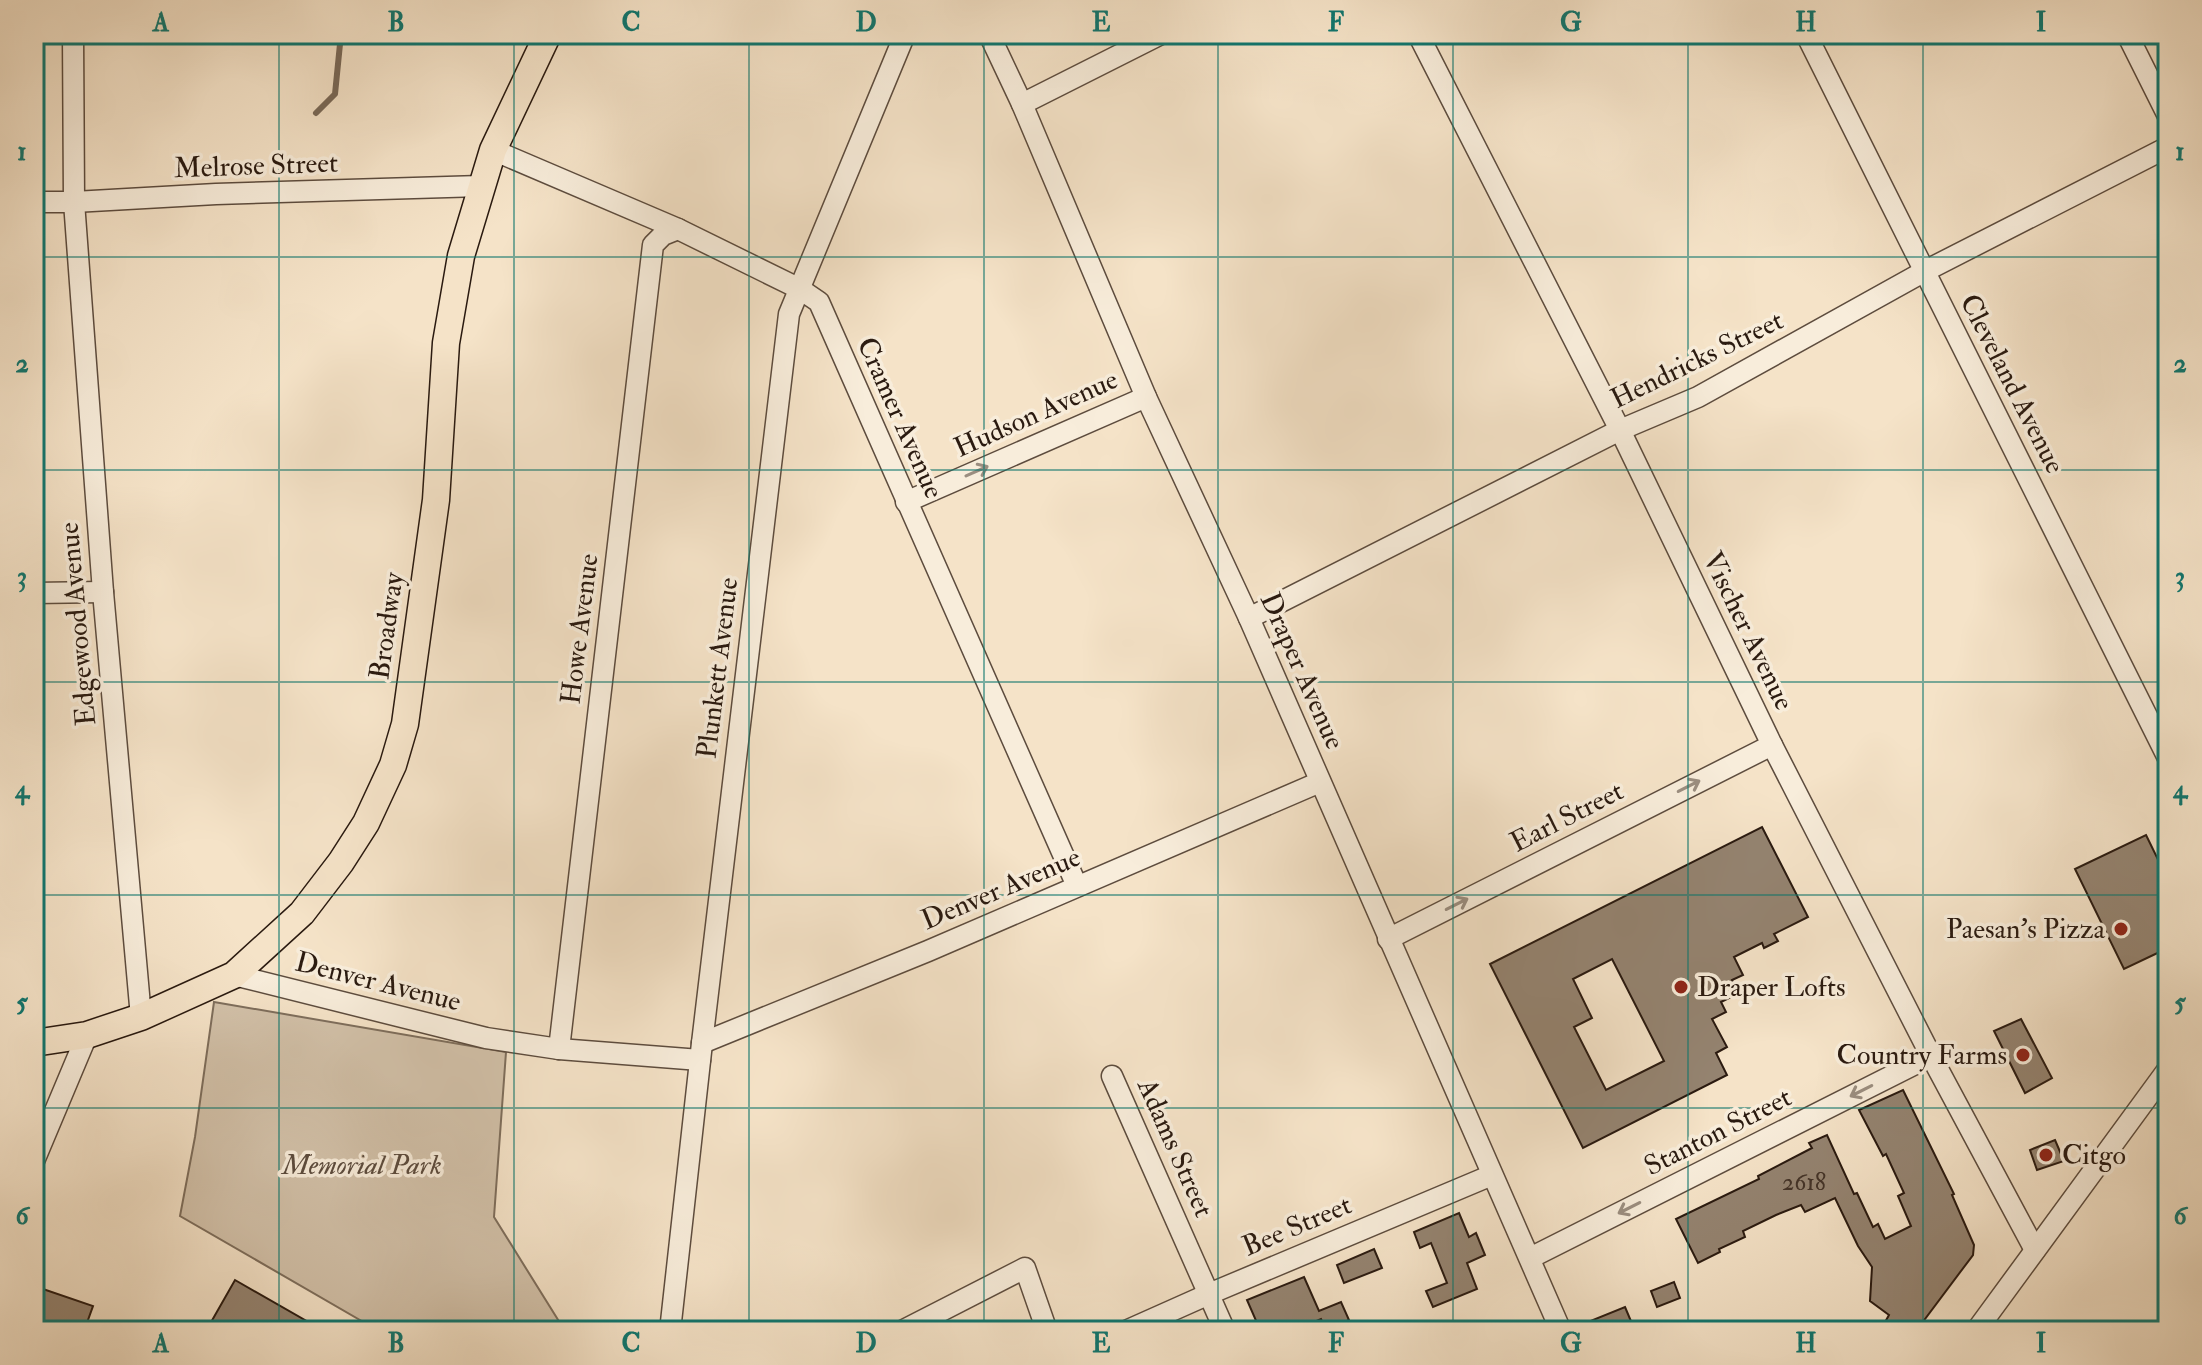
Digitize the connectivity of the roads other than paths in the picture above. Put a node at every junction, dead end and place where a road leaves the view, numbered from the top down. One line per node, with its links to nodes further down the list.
1 (73, 34): 15 (street, Edgewood Avenue)
2 (548, 34): 12 (main road, Broadway)
3 (905, 34): 18 (street, Plunkett Avenue)
4 (989, 34): 9 (street, Draper Avenue)
5 (1161, 34): 9 (street)
6 (1418, 34): 20 (street, Vischer Avenue)
7 (1806, 34): 17 (street, Cleveland Avenue)
8 (2127, 34): 10 (street)
9 (1022, 104): 19 (street, Draper Avenue)
10 (2168, 116)
11 (2168, 147): 17 (street, Hendricks Street)
12 (493, 150): 13 (main road, Broadway); 16 (street, Cramer Avenue)
13 (481, 186): 15 (street, Melrose Street); 30 (main road, Broadway)
14 (34, 202): 15 (street, Melrose Street)
15 (74, 202): 22 (street, Edgewood Avenue)
16 (678, 229): 18 (street, Cramer Avenue); 34 (street, Howe Avenue)
17 (1925, 271): 20 (street, Hendricks Street); 26 (street, Cleveland Avenue)
18 (800, 289): 21 (street, Cramer Avenue); 35 (street, Plunkett Avenue)
19 (1146, 397): 21 (street, Hudson Avenue, one-way to 19); 24 (street, Draper Avenue)
20 (1620, 430): 24 (street, Hendricks Street); 25 (street, Vischer Avenue)
21 (906, 502): 28 (street, Cramer Avenue)
22 (103, 592): 23 (street); 31 (street, Edgewood Avenue)
23 (34, 593)
24 (1249, 618): 27 (street, Draper Avenue)
25 (1772, 745): 29 (street, Earl Street, one-way to 25); 36 (street, Vischer Avenue)
26 (2168, 758)
27 (1320, 782): 28 (street, Denver Avenue); 29 (street, Draper Avenue)
28 (1077, 886): 35 (street, Denver Avenue)
29 (1388, 939): 40 (street, Draper Avenue)
30 (234, 975): 31 (main road, Broadway); 34 (street, Denver Avenue)
31 (141, 1017): 32 (main road, Broadway)
32 (87, 1035): 33 (main road, Broadway); 39 (street)
33 (34, 1043)
34 (559, 1049): 35 (street, Denver Avenue)
35 (701, 1052): 44 (street, Plunkett Avenue)
36 (1931, 1056): 41 (street, Vischer Avenue); 42 (street, Stanton Street, one-way to 42)
37 (2168, 1069): 41 (street)
38 (1112, 1076): 43 (street, Adams Street)
39 (34, 1161)
40 (1492, 1175): 42 (street, Draper Avenue); 43 (street, Bee Street)
41 (2035, 1250): 50 (street)
42 (1530, 1258): 49 (street, Draper Avenue)
43 (1209, 1294): 47 (street, Bee Street); 48 (street, Adams Street)
44 (670, 1331)
45 (902, 1331): 46 (street)
46 (1047, 1331)
47 (1126, 1331)
48 (1225, 1331)
49 (1561, 1331)
50 (1976, 1331)

